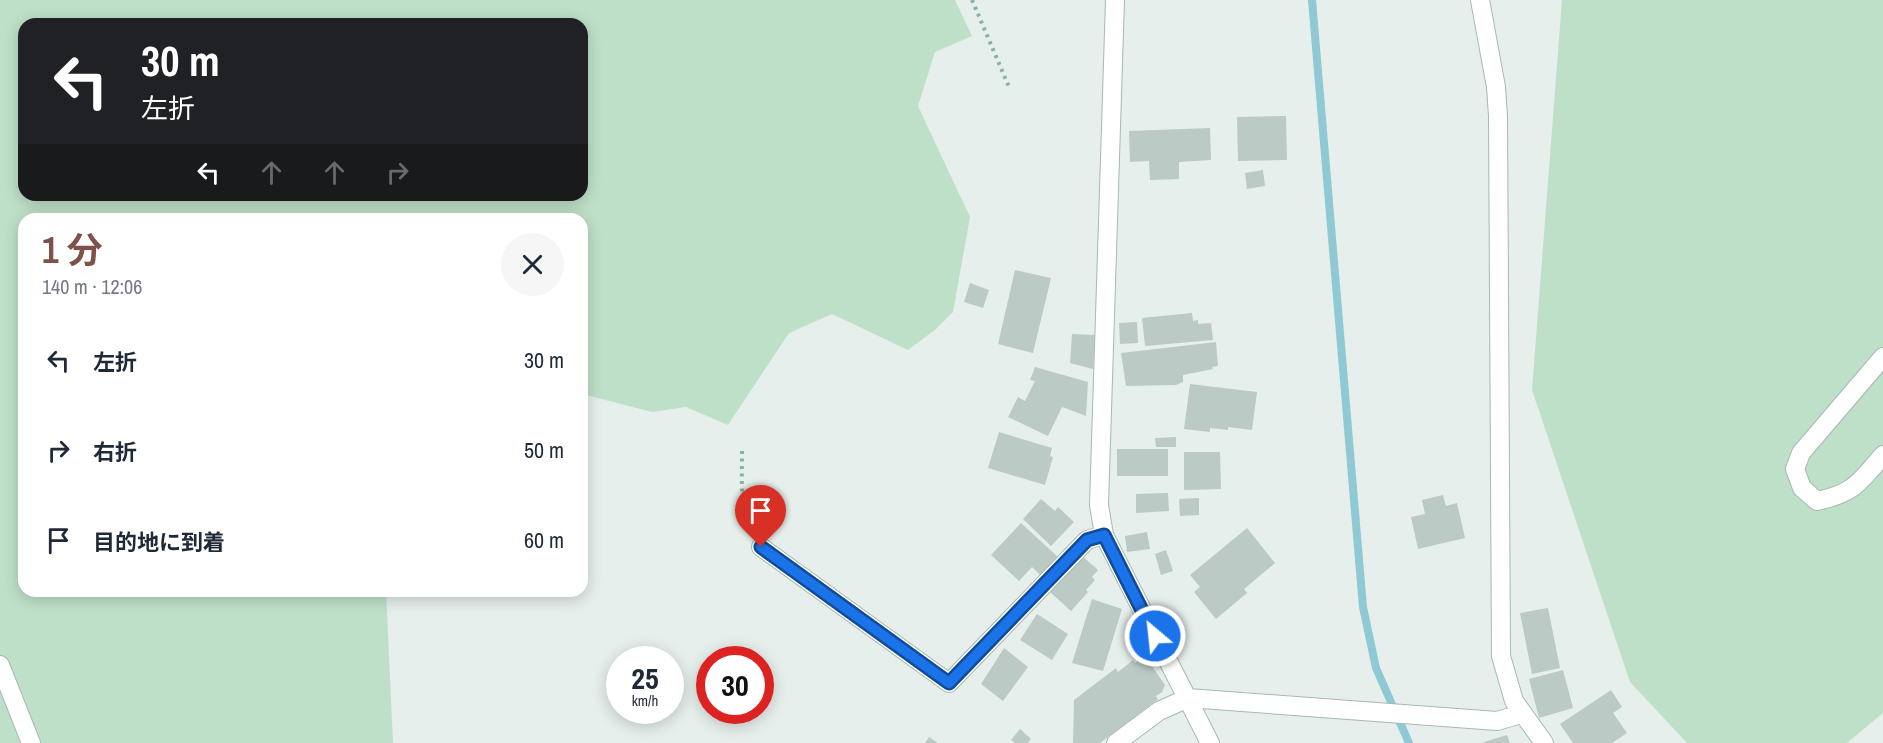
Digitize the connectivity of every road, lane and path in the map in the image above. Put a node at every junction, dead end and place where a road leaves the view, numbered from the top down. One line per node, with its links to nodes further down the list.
1 (972, 0): 4 (path)
2 (1115, 0): 8 (street)
3 (1480, 0): 12 (street)
4 (1009, 87)
5 (1883, 357): 7 (street)
6 (742, 451): 9 (path)
7 (1883, 455)
8 (1104, 535): 9 (street); 11 (street)
9 (761, 547)
10 (0, 664): 13 (street)
11 (1188, 699): 12 (street); 14 (street); 15 (street)
12 (1521, 714): 16 (street)
13 (30, 743)
14 (1116, 743)
15 (1210, 743)
16 (1544, 743)

